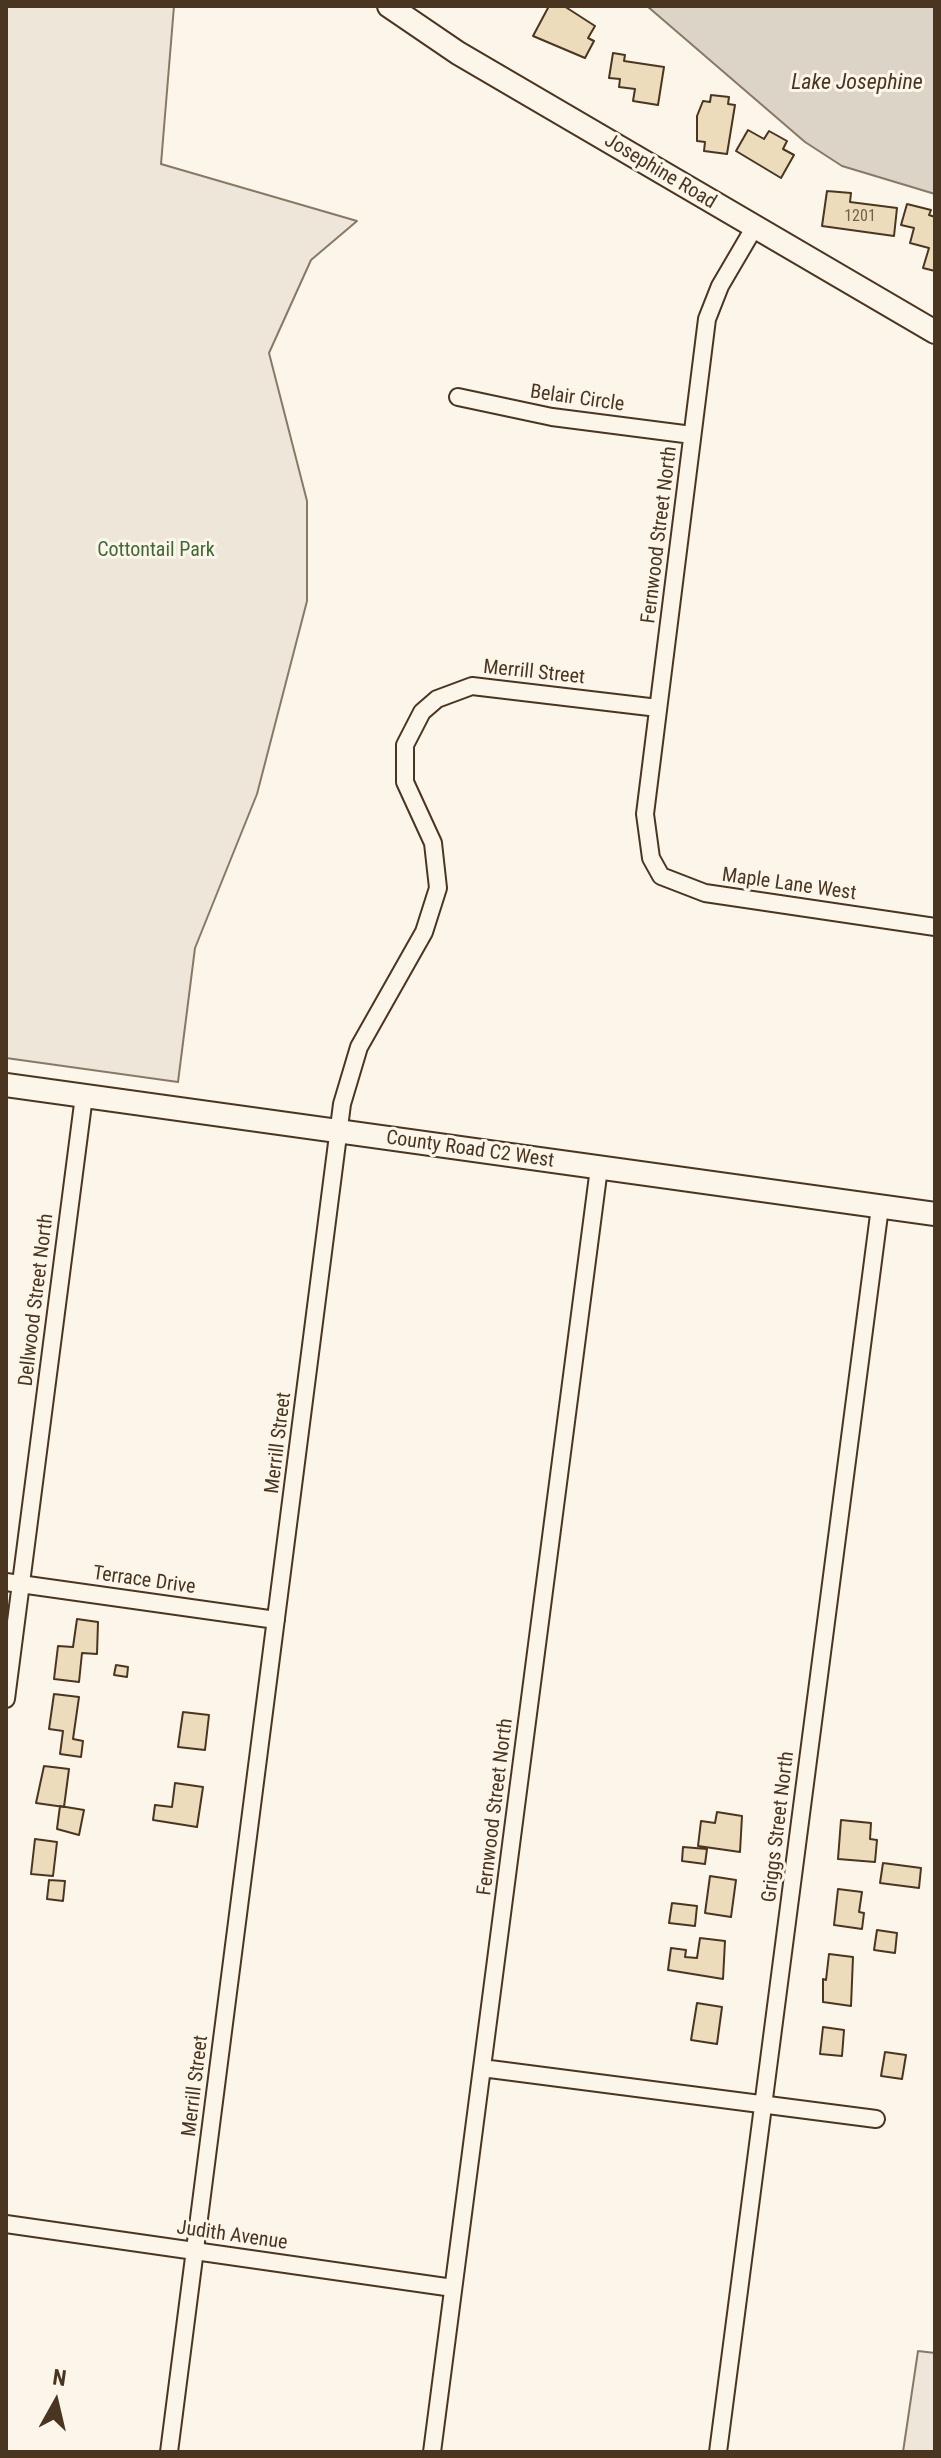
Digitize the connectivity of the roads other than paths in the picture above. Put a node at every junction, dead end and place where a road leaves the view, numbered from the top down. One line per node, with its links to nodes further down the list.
1 (389, 6): 2 (street, Josephine Road)
2 (754, 228): 3 (street, Josephine Road); 5 (street, Fernwood Street North)
3 (935, 332)
4 (458, 397): 5 (street, Belair Circle)
5 (692, 435): 6 (street, Fernwood Street North)
6 (658, 708): 7 (street, Fernwood Street North); 11 (street, Merrill Street)
7 (651, 858): 8 (street, Maple Lane West)
8 (935, 927)
9 (6, 1085): 10 (street, County Road C2 West)
10 (84, 1096): 11 (street, County Road C2 West); 15 (street, Dellwood Street North)
11 (338, 1132): 12 (street, County Road C2 West); 16 (street, Merrill Street)
12 (599, 1168): 13 (street, County Road C2 West); 18 (street, Fernwood Street North)
13 (880, 1207): 14 (street, County Road C2 West); 19 (street, Griggs Street North)
14 (935, 1214)
15 (13, 1583): 16 (street, Terrace Drive); 17 (street, Dellwood Street North)
16 (276, 1620): 22 (street, Merrill Street)
17 (6, 1699)
18 (482, 2068): 19 (street); 23 (street, Fernwood Street North)
19 (763, 2106): 20 (street); 26 (street, Griggs Street North)
20 (876, 2119)
21 (6, 2224): 22 (street, Judith Avenue)
22 (195, 2251): 23 (street, Judith Avenue); 24 (street, Merrill Street)
23 (453, 2288): 25 (street, Fernwood Street North)
24 (169, 2452)
25 (432, 2452)
26 (718, 2452)

